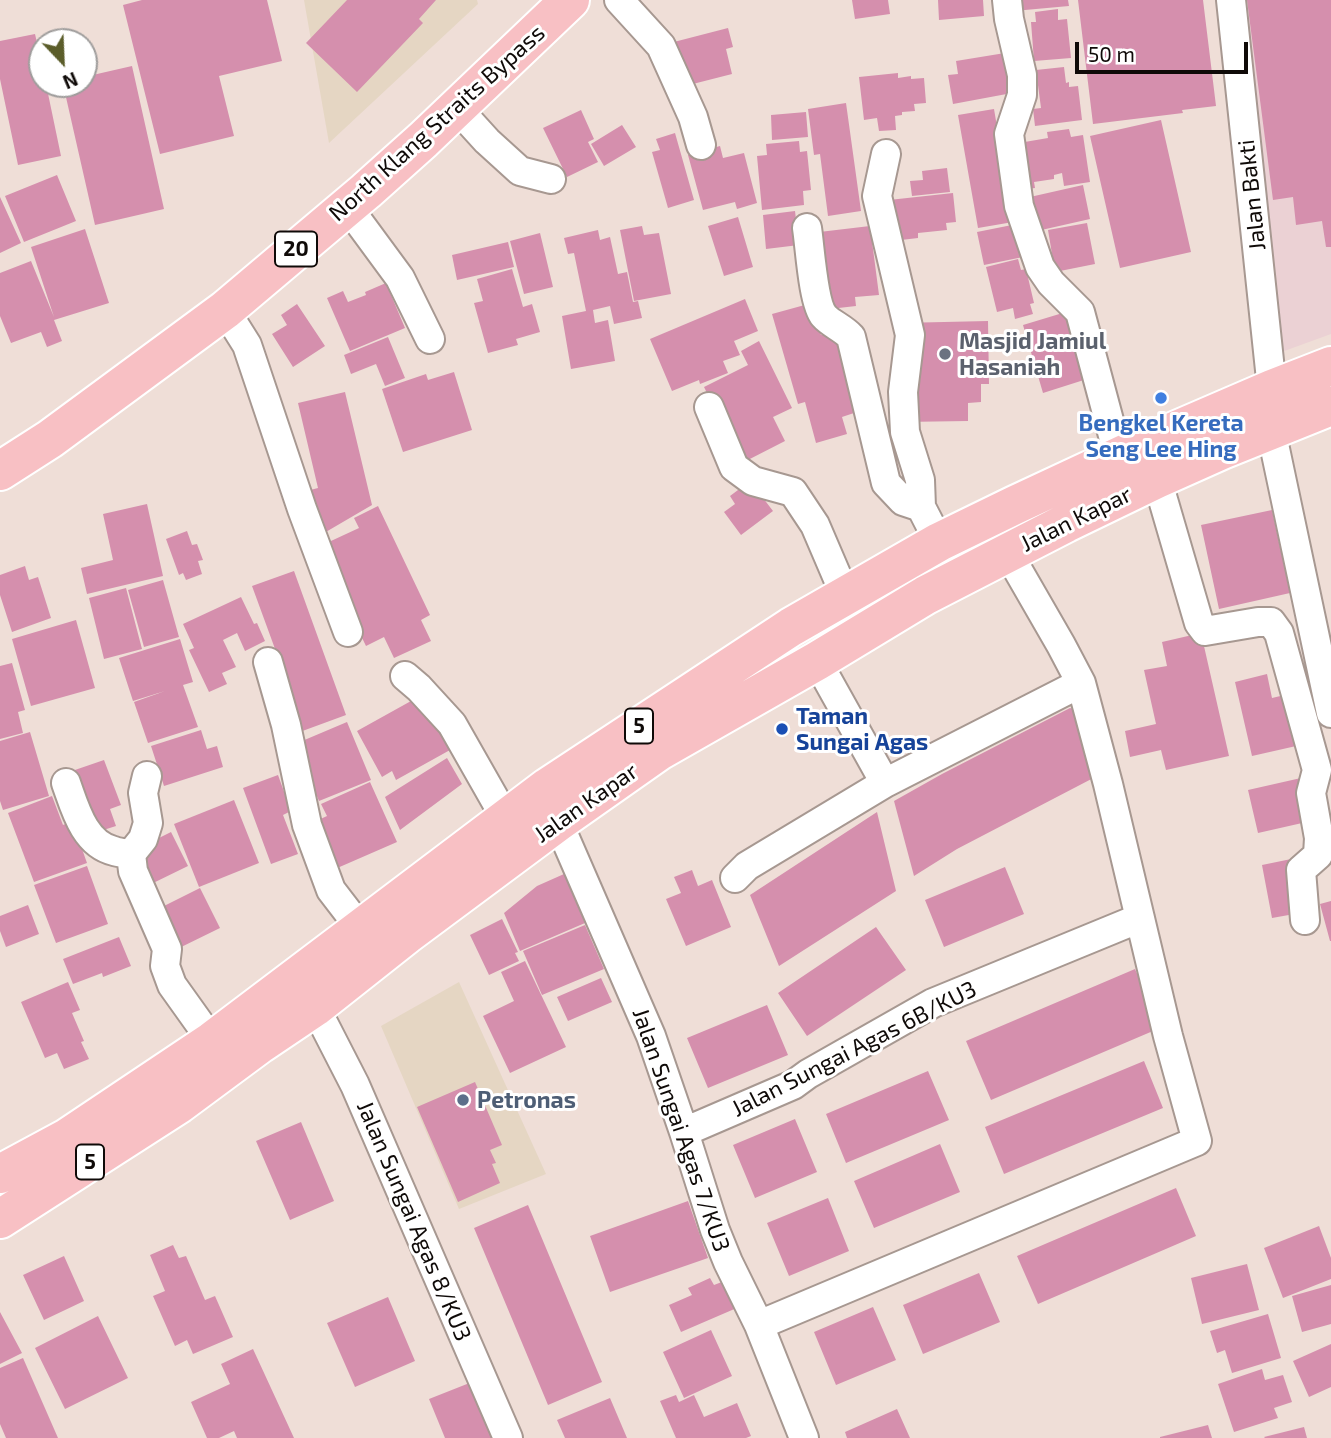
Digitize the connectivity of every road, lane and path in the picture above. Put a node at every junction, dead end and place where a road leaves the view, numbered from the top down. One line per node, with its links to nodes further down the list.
1 (570, 0): 5 (highway, North Klang Straits Bypass / 20)
2 (619, 0): 6 (street)
3 (1007, 0): 18 (street)
4 (1231, 0): 14 (street, Jalan Bakti)
5 (457, 108): 8 (street); 9 (highway, North Klang Straits Bypass / 20)
6 (701, 145)
7 (886, 154): 21 (street)
8 (551, 179)
9 (346, 206): 11 (highway, North Klang Straits Bypass / 20); 12 (street)
10 (807, 228): 21 (street)
11 (225, 310): 19 (highway, North Klang Straits Bypass / 20); 25 (street)
12 (430, 339)
13 (1331, 366): 14 (highway, Jalan Kapar / 5)
14 (1272, 389): 18 (highway, Jalan Kapar / 5)
15 (1331, 406): 17 (highway, Jalan Kapar / 5)
16 (709, 407): 24 (street)
17 (1271, 430): 20 (highway, Jalan Kapar / 5); 30 (street)
18 (1118, 458): 22 (highway, Jalan Kapar / 5)
19 (0, 471)
20 (1157, 479): 23 (highway, Jalan Kapar / 5); 39 (street)
21 (921, 508): 22 (street)
22 (939, 542): 24 (highway, Jalan Kapar / 5)
23 (1008, 553): 26 (highway, Jalan Kapar / 5); 29 (street)
24 (845, 595): 34 (highway, Jalan Kapar / 5)
25 (348, 632)
26 (817, 661): 33 (street); 35 (highway, Jalan Kapar / 5)
27 (268, 662): 40 (street)
28 (405, 676): 34 (street)
29 (1081, 683): 33 (street); 38 (street)
30 (1331, 713)
31 (147, 776): 36 (street)
32 (66, 783): 36 (street)
33 (885, 783): 37 (street)
34 (506, 819): 40 (highway, Jalan Kapar / 5)
35 (558, 822): 41 (highway, Jalan Kapar / 5); 43 (street, Jalan Sungai Agas 7/KU3)
36 (131, 853): 42 (street)
37 (735, 878)
38 (1140, 918): 43 (street, Jalan Sungai Agas 6B/KU3); 46 (street)
39 (1305, 920)
40 (361, 929): 42 (highway, Jalan Kapar / 5)
41 (315, 1007): 45 (highway, Jalan Kapar / 5); 47 (street, Jalan Sungai Agas 8/KU3)
42 (212, 1041): 44 (highway, Jalan Kapar / 5)
43 (684, 1132): 46 (street, Jalan Sungai Agas 7/KU3)
44 (0, 1174)
45 (0, 1219)
46 (759, 1325): 48 (street, Jalan Sungai Agas 7/KU3)
47 (508, 1438)
48 (804, 1438)

